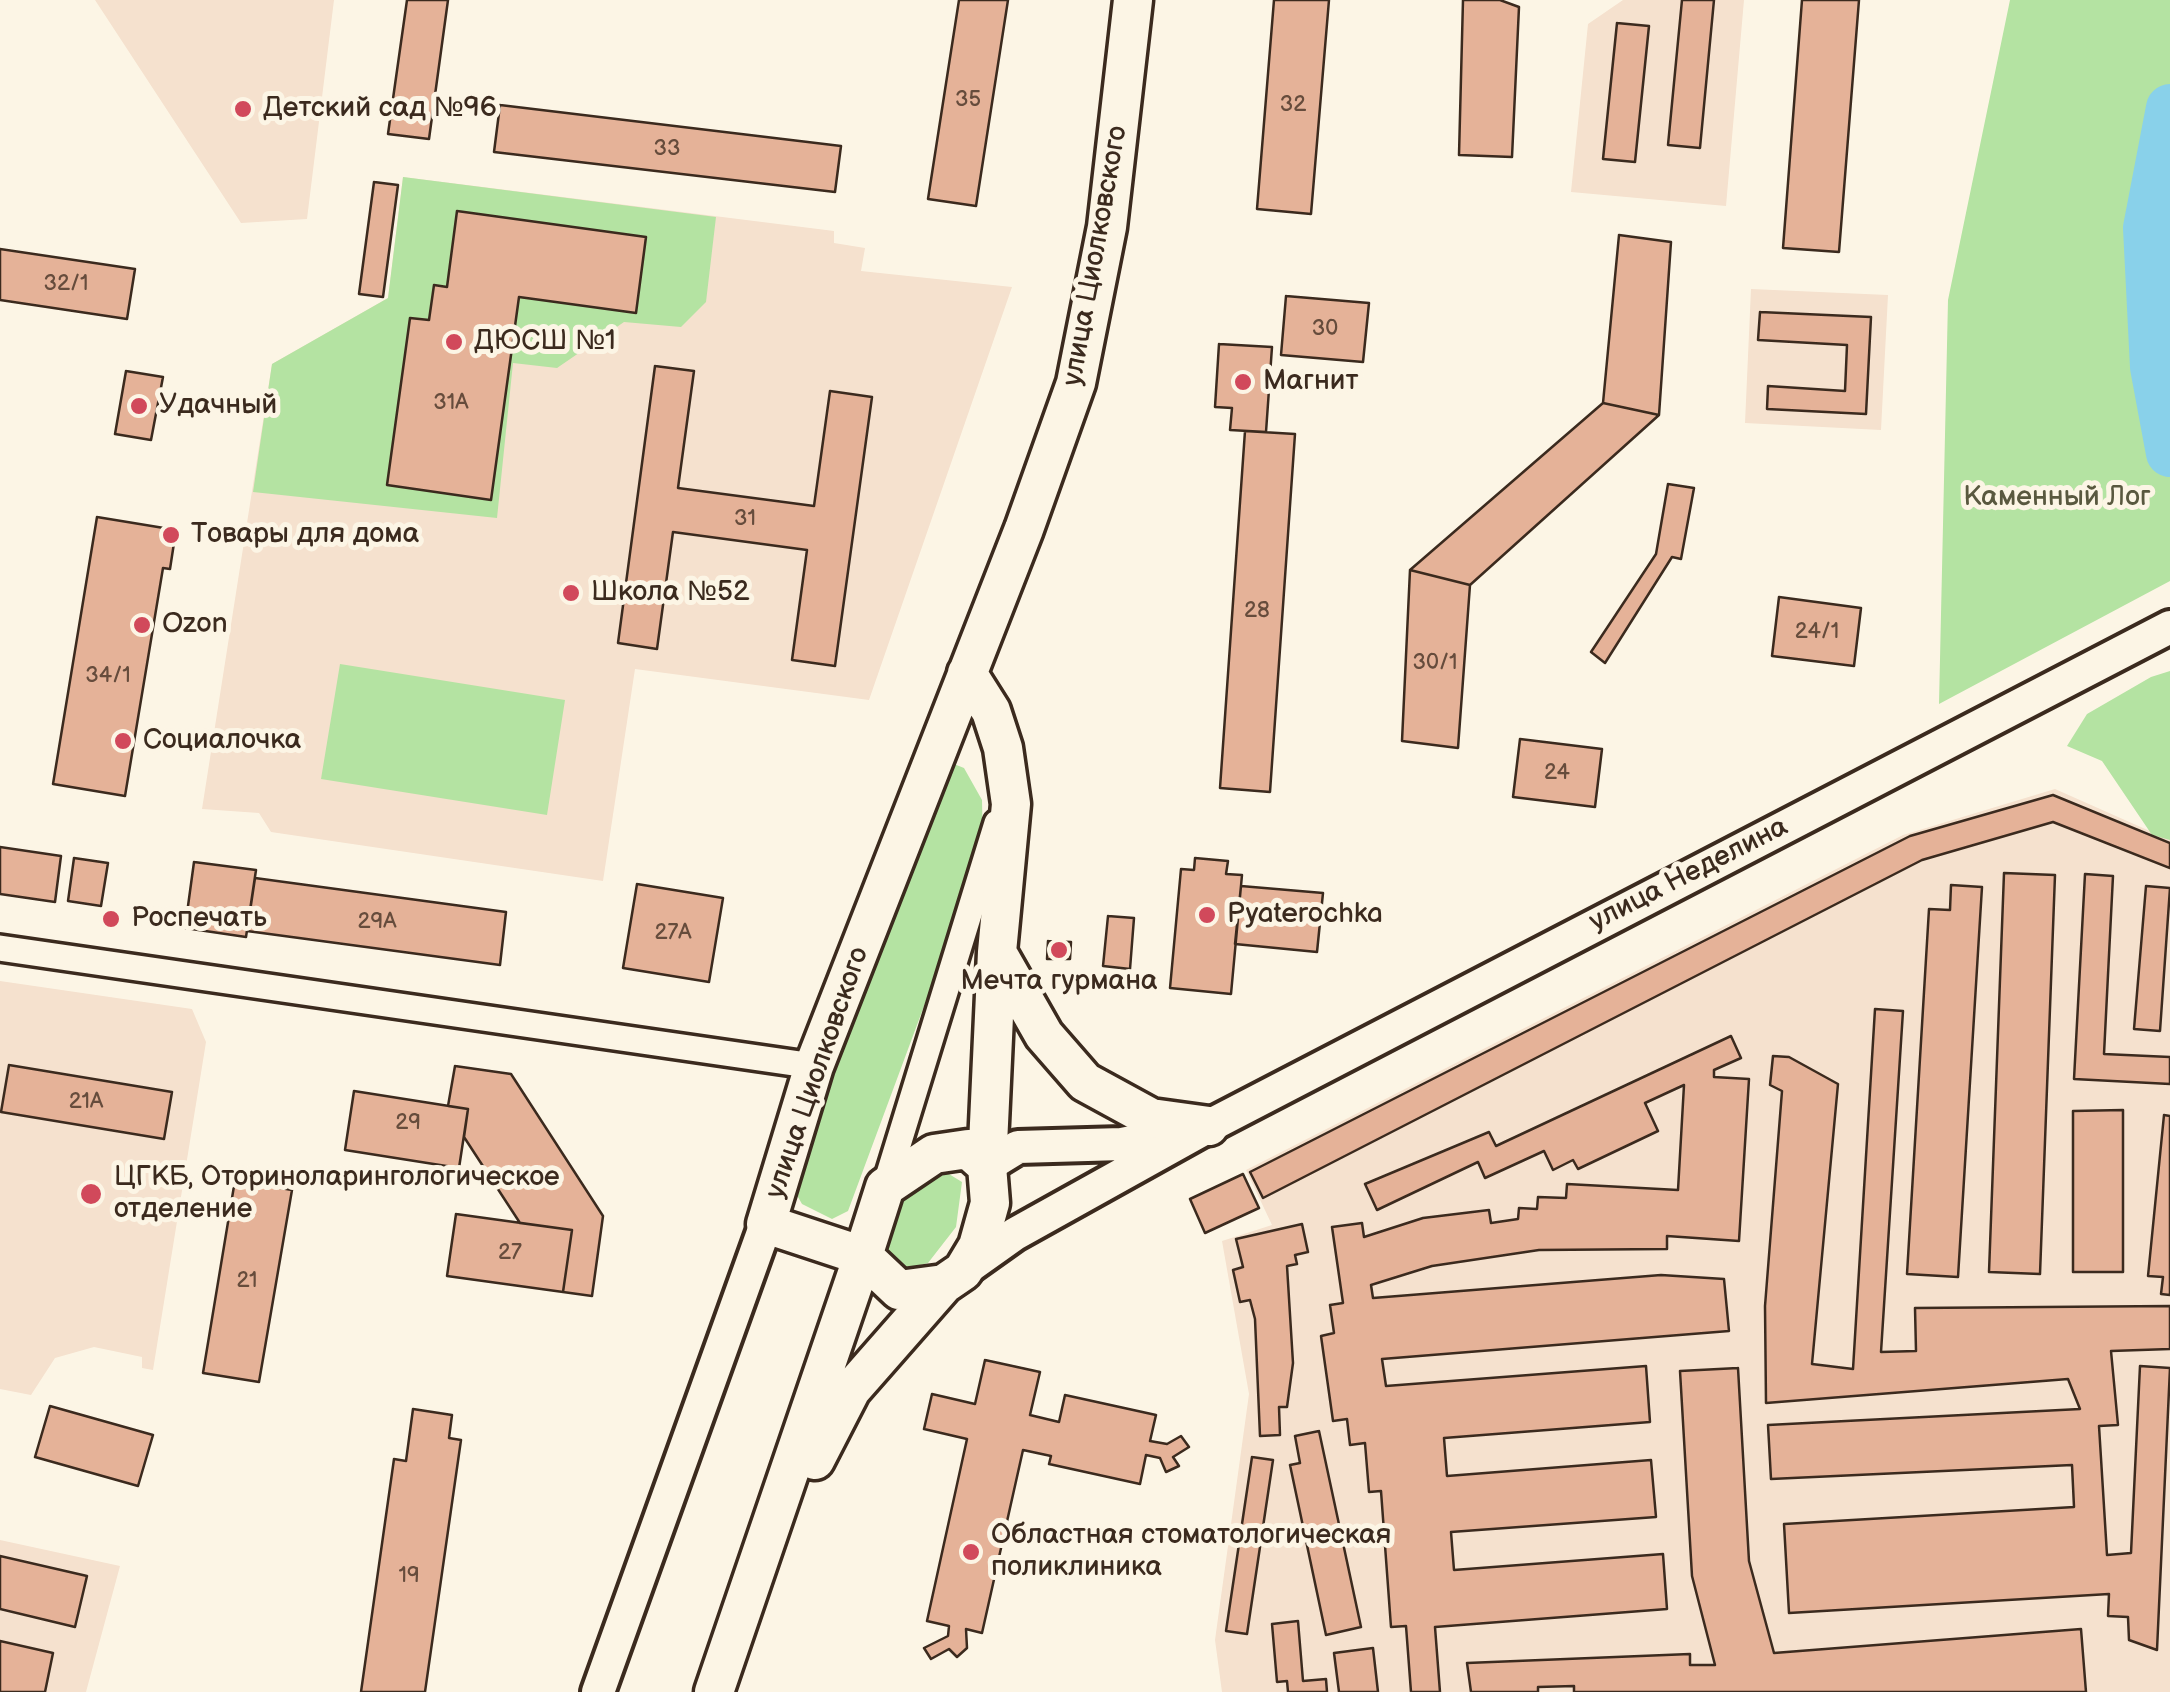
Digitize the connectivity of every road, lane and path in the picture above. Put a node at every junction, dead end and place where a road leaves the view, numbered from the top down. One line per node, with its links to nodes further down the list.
1 (1133, 0): 3 (main road, улица Циолковского)
2 (2170, 627): 8 (street, улица Неделина)
3 (967, 673): 4 (main road); 7 (main road, улица Циолковского)
4 (1008, 785): 6 (main road); 10 (street)
5 (0, 948): 7 (street)
6 (996, 952): 8 (main road); 9 (main road)
7 (814, 1066): 11 (main road, улица Циолковского)
8 (1210, 1126): 9 (street, улица Неделина); 13 (street, улица Неделина)
9 (988, 1166): 10 (main road); 13 (main road)
10 (886, 1187): 12 (main road)
11 (766, 1224): 12 (main road, улица Циолковского); 15 (street)
12 (863, 1256): 13 (main road); 14 (main road)
13 (953, 1278): 14 (main road)
14 (754, 1584): 16 (main road)
15 (598, 1692)
16 (714, 1692)

